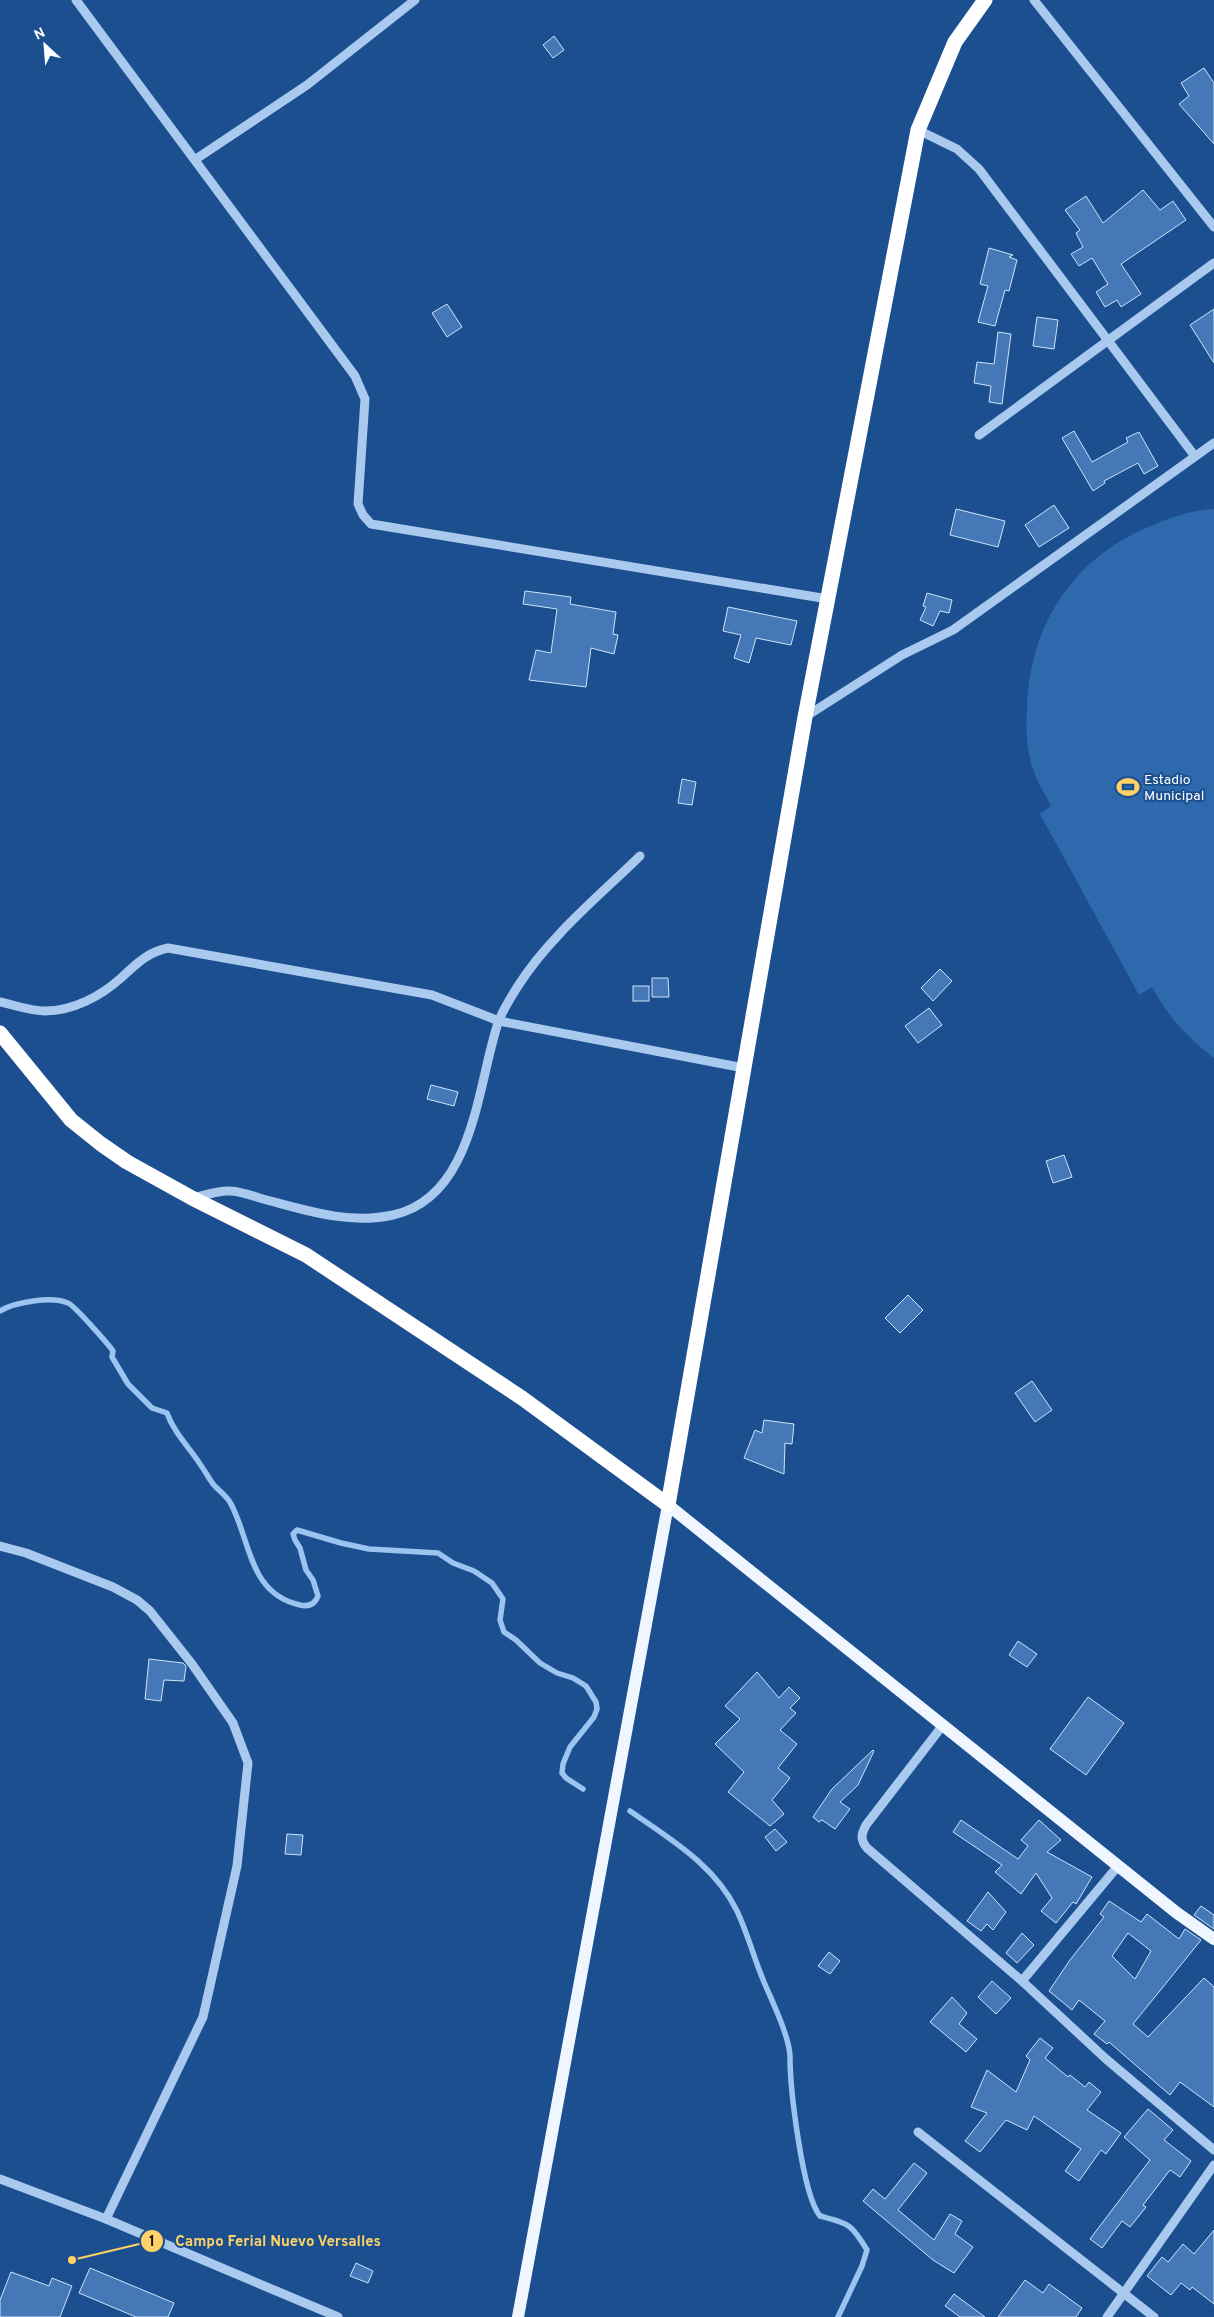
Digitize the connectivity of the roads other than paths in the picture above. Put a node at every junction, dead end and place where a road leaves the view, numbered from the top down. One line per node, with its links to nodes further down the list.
1 (76, 0): 6 (street)
2 (415, 0): 6 (street)
3 (985, 0): 5 (highway)
4 (1034, 0): 7 (street)
5 (918, 130): 9 (street); 13 (highway)
6 (196, 159): 13 (street)
7 (1214, 227)
8 (1214, 263): 9 (street)
9 (1108, 339): 10 (street); 12 (street)
10 (979, 435)
11 (1214, 443): 12 (street)
12 (1194, 455): 14 (street)
13 (828, 599): 14 (highway)
14 (805, 717): 19 (highway)
15 (640, 856): 17 (street)
16 (0, 1002): 17 (street)
17 (499, 1021): 19 (street); 20 (street)
18 (0, 1033): 20 (highway)
19 (744, 1068): 21 (highway)
20 (192, 1198): 21 (highway)
21 (668, 1505): 23 (main road); 34 (main road)
22 (0, 1546): 31 (street)
23 (943, 1725): 24 (main road); 26 (street)
24 (1118, 1866): 25 (main road); 26 (street)
25 (1214, 1939)
26 (1022, 1981): 28 (street)
27 (918, 2132): 32 (street)
28 (1214, 2150)
29 (1214, 2165): 32 (street)
30 (0, 2179): 31 (street)
31 (106, 2219): 33 (street)
32 (1123, 2295): 35 (street); 36 (street)
33 (338, 2317)
34 (518, 2317)
35 (1107, 2317)
36 (1154, 2317)

